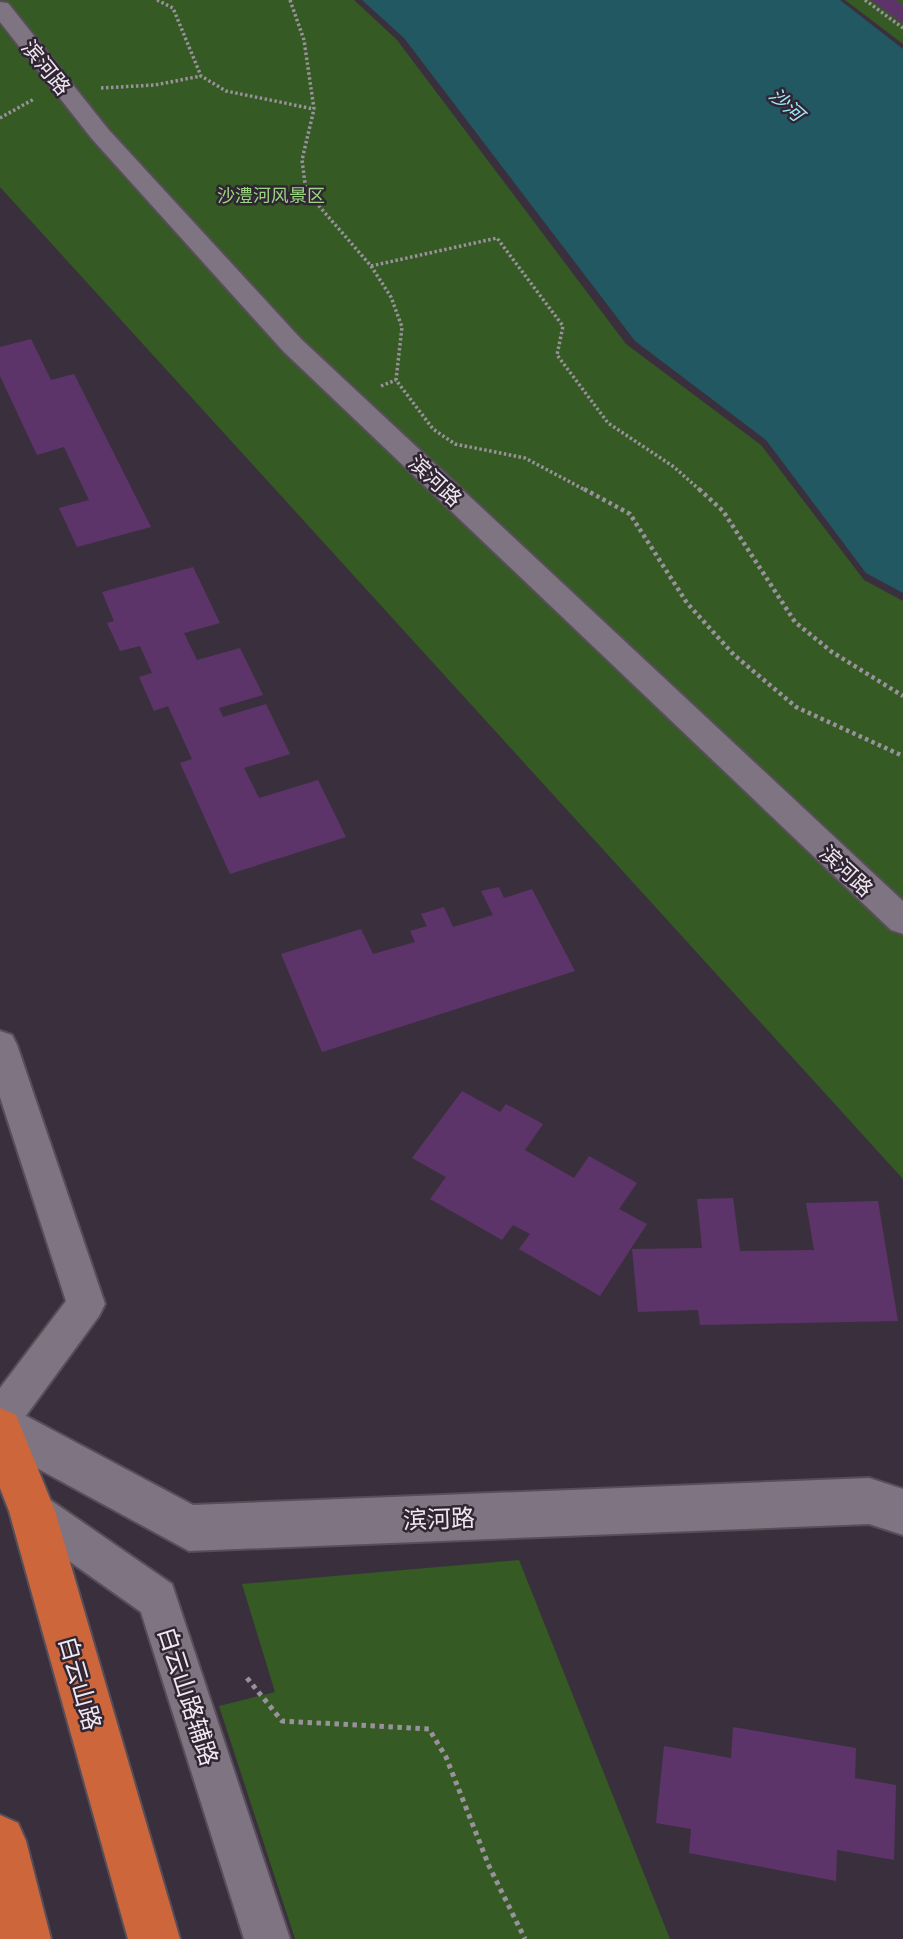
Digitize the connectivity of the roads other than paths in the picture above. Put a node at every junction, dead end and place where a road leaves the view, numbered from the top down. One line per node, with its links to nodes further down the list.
1 (0, 8): 2 (street, 滨河路)
2 (903, 921)
3 (0, 1045): 4 (street)
4 (0, 1419)
5 (0, 1424): 7 (street, 滨河路)
6 (0, 1430): 8 (highway, 白云山路)
7 (892, 1503)
8 (32, 1511): 11 (highway, 白云山路); 12 (street, 白云山路辅路)
9 (0, 1841): 10 (highway)
10 (26, 1939)
11 (154, 1939)
12 (267, 1939)

